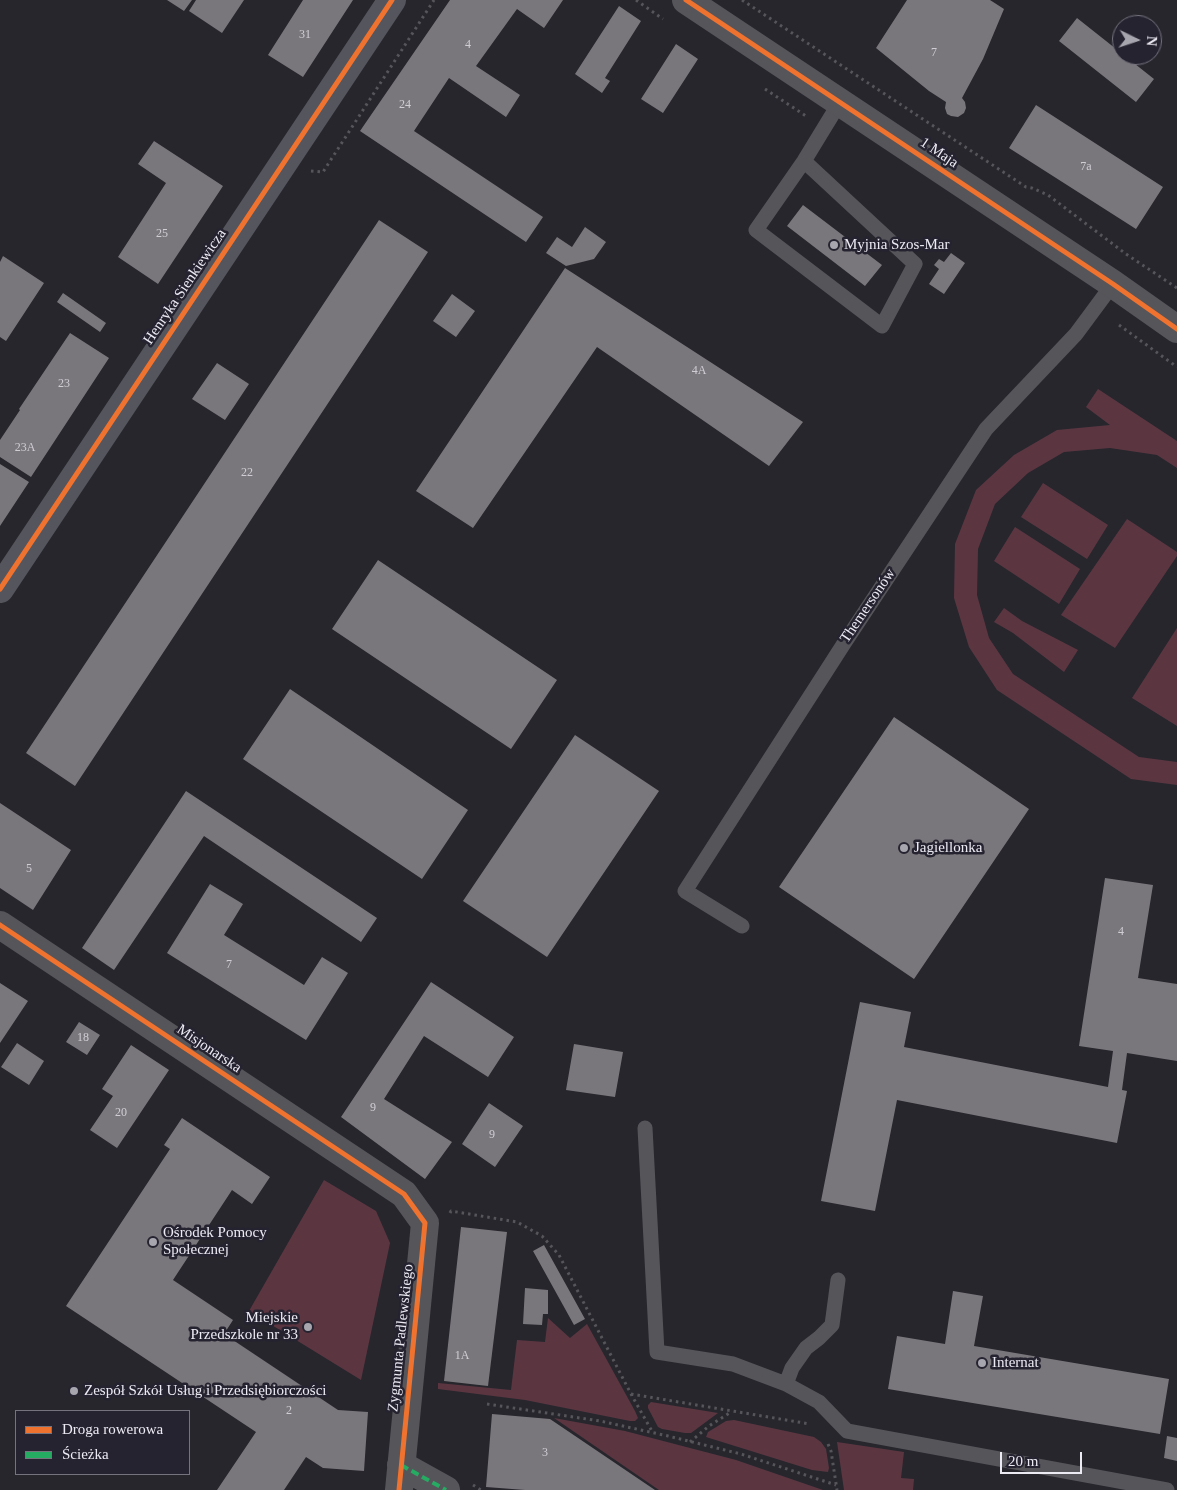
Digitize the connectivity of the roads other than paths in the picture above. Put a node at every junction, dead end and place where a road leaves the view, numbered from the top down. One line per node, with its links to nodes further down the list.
1 (392, 0): 7 (street, Henryka Sienkiewicza)
2 (686, 0): 3 (street, 1 Maja)
3 (840, 102): 4 (lane); 5 (street, 1 Maja)
4 (804, 161): 4 (lane)
5 (1113, 284): 6 (street, 1 Maja); 9 (lane, Themersonów)
6 (1177, 329)
7 (0, 589)
8 (0, 925): 11 (street, Misjonarska)
9 (742, 926)
10 (645, 1128): 13 (lane)
11 (404, 1194): 14 (street, Zygmunta Padlewskiego)
12 (838, 1280): 13 (lane)
13 (786, 1384): 16 (lane)
14 (400, 1477): 15 (street)
15 (446, 1490)
16 (1167, 1490)

